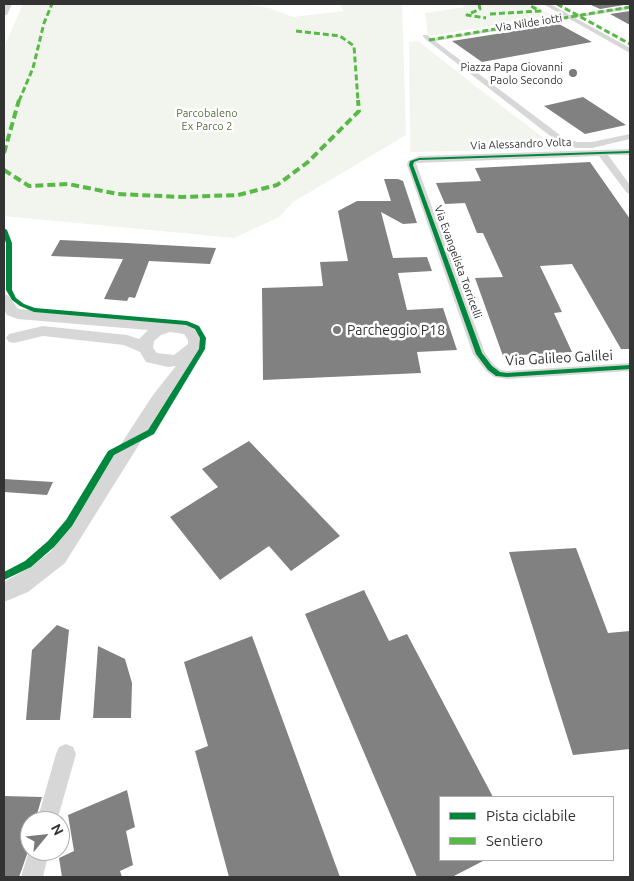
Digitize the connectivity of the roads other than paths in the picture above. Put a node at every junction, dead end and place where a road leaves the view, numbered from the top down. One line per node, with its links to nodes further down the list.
1 (8, 4): 4 (street)
2 (546, 4): 5 (street)
3 (630, 6): 5 (street, Via Nilde iotti)
4 (4, 14)
5 (569, 16): 6 (street, Via Nilde iotti); 7 (street)
6 (427, 38): 8 (street)
7 (630, 51)
8 (630, 137)
9 (630, 152): 10 (street, Via Alessandro Volta)
10 (602, 153): 11 (street, Via Alessandro Volta); 12 (street)
11 (412, 161): 19 (street, Via Evangelista Torricelli)
12 (630, 191)
13 (9, 309): 14 (street); 15 (street)
14 (173, 327): 16 (street); 17 (street)
15 (9, 340): 17 (street)
16 (192, 352): 17 (street); 20 (street)
17 (149, 353): 20 (street)
18 (630, 367): 19 (street, Via Galileo Galilei)
19 (490, 368)
20 (159, 399): 21 (street)
21 (4, 592)
22 (66, 754): 23 (street)
23 (51, 811)
24 (36, 861): 25 (street)
25 (32, 877)

